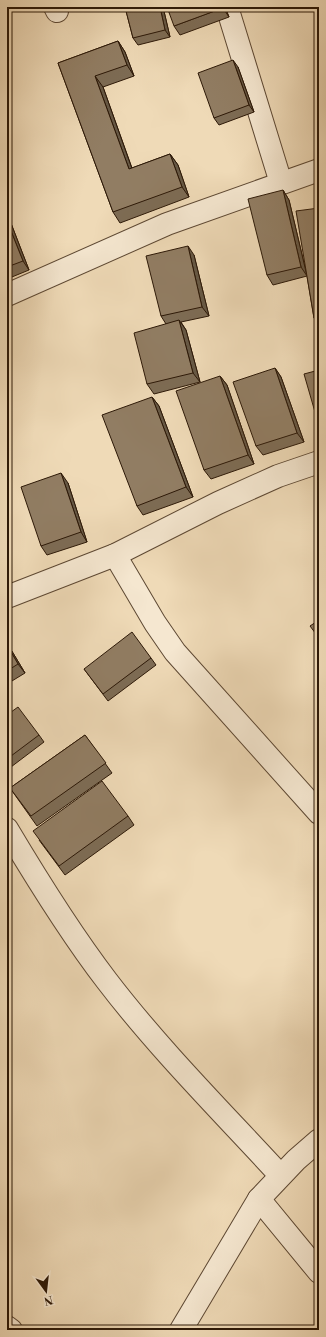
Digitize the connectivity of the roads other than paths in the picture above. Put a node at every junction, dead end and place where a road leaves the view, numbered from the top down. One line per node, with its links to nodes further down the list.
1 (227, 7): 3 (street)
2 (319, 170): 3 (street)
3 (281, 183): 4 (street)
4 (7, 295)
5 (319, 462): 6 (street)
6 (115, 555): 7 (street); 8 (street)
7 (7, 597)
8 (319, 813)
9 (7, 830): 11 (street)
10 (319, 1140): 11 (street)
11 (280, 1176): 12 (street)
12 (259, 1199): 13 (street); 16 (street)
13 (319, 1272)
14 (7, 1327): 15 (street)
15 (11, 1330)
16 (180, 1330)

